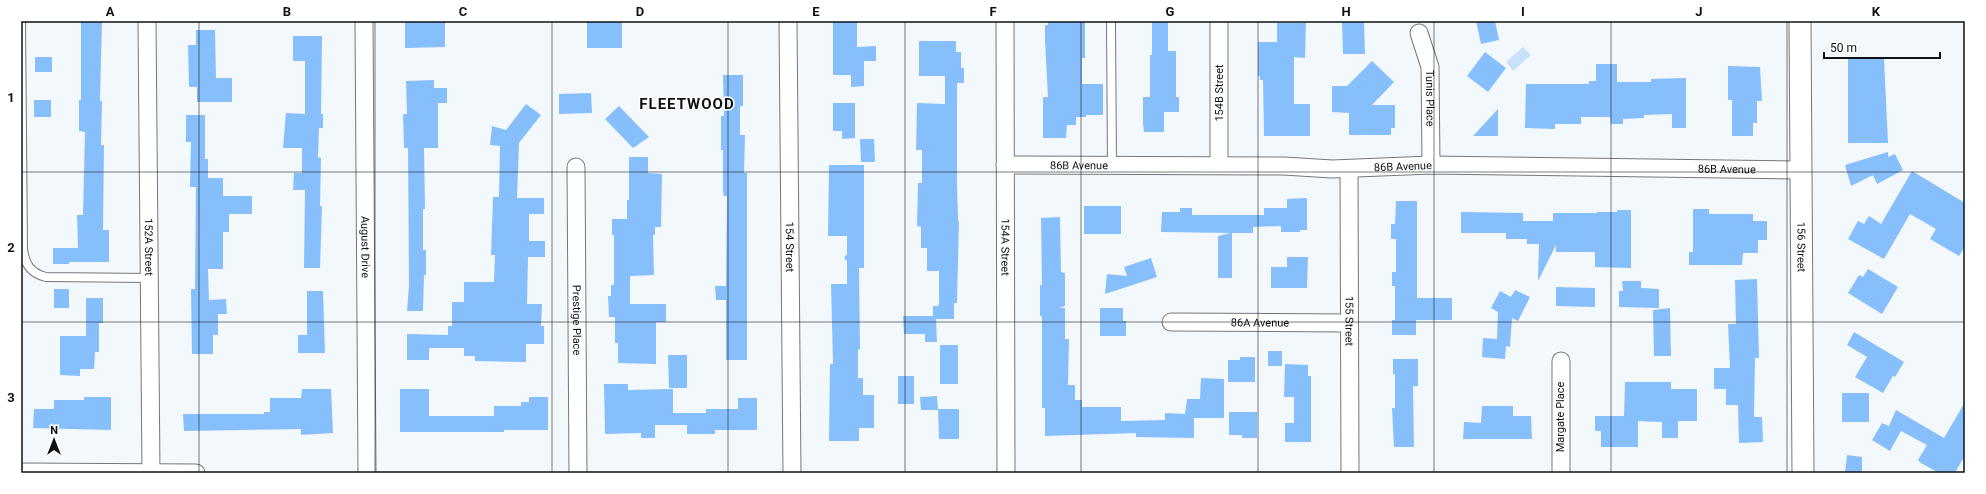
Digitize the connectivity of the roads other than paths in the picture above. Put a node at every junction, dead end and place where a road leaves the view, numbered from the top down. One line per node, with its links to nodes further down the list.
1 (22, 21): 17 (lane)
2 (147, 21): 17 (street, 152A Street)
3 (364, 21): 25 (street, August Drive)
4 (788, 21): 27 (street, 154 Street)
5 (1005, 21): 10 (street, 154A Street)
6 (1111, 21): 13 (lane)
7 (1219, 21): 11 (street, 154B Street)
8 (1800, 21): 16 (street, 156 Street)
9 (1419, 33): 12 (street, Tunis Place)
10 (1005, 165): 13 (street, 86B Avenue); 28 (street, 154A Street)
11 (1219, 165): 13 (street, 86B Avenue); 15 (street, 86B Avenue)
12 (1430, 165): 15 (street, 86B Avenue); 16 (street, 86B Avenue)
13 (1112, 166)
14 (576, 167): 26 (street, Prestige Place)
15 (1348, 169): 19 (street, 155 Street)
16 (1801, 170): 31 (street, 156 Street)
17 (150, 278): 22 (street, 152A Street)
18 (1171, 322): 19 (street, 86A Avenue)
19 (1349, 323): 29 (street, 155 Street)
20 (1561, 361): 30 (street, Margate Place)
21 (21, 472): 22 (street)
22 (151, 472): 23 (street)
23 (158, 473): 24 (street)
24 (196, 473)
25 (367, 473)
26 (578, 473)
27 (792, 473)
28 (1006, 473)
29 (1350, 473)
30 (1560, 473)
31 (1803, 473)

